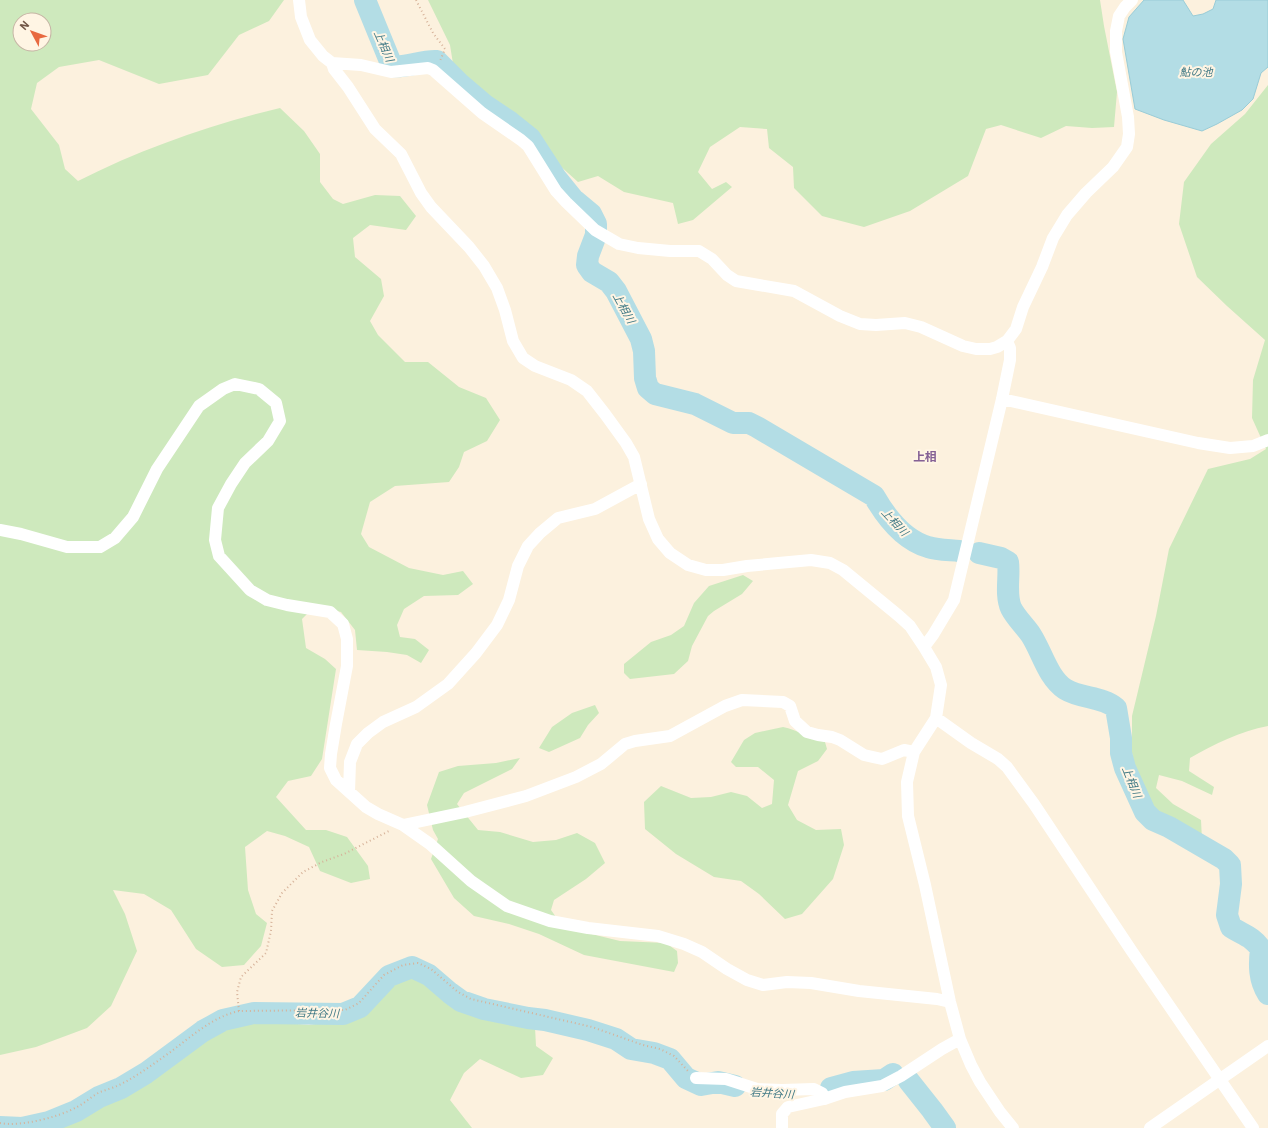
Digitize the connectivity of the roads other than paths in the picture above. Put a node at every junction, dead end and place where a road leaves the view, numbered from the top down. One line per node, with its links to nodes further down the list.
1 (299, 0): 3 (street)
2 (1132, 0): 4 (street)
3 (332, 63): 4 (street); 7 (street)
4 (1007, 341): 5 (street)
5 (1002, 399): 6 (street); 9 (street)
6 (1268, 440)
7 (641, 484): 9 (street); 12 (street)
8 (0, 530): 12 (street)
9 (924, 647): 10 (street)
10 (936, 718): 11 (street); 18 (street)
11 (914, 752): 13 (street); 14 (street)
12 (349, 792): 13 (street)
13 (403, 825): 14 (street)
14 (950, 1002): 15 (street)
15 (960, 1039): 19 (street); 21 (street)
16 (1268, 1046): 18 (street)
17 (696, 1078): 19 (street)
18 (1220, 1079): 22 (street); 23 (street)
19 (825, 1099): 20 (street)
20 (782, 1128)
21 (1014, 1128)
22 (1150, 1128)
23 (1253, 1128)

